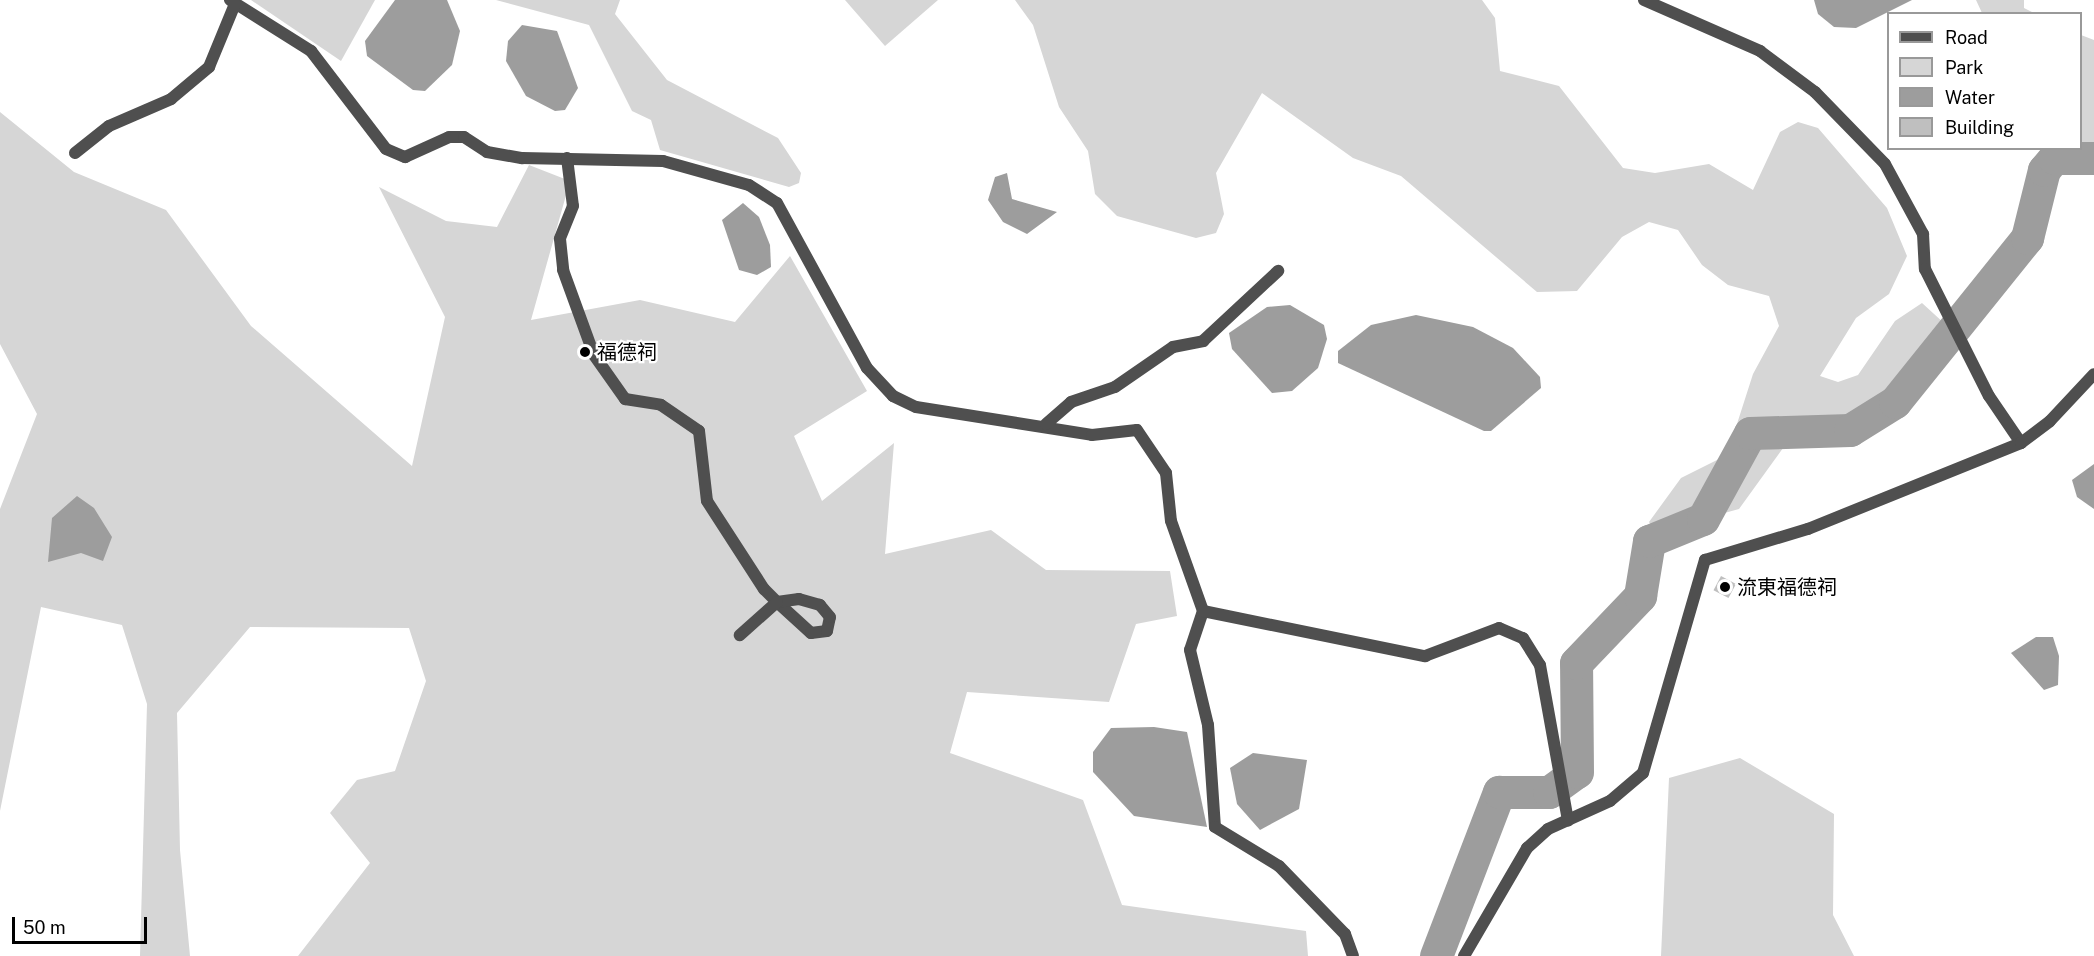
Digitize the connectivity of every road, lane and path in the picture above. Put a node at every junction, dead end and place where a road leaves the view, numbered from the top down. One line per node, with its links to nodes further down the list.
1 (1644, 0): 8 (street)
2 (232, 2): 3 (street); 4 (street)
3 (75, 153)
4 (567, 159): 7 (street); 10 (street)
5 (1278, 271): 7 (street)
6 (2094, 374): 8 (street)
7 (1046, 424): 9 (street)
8 (2021, 443): 11 (street)
9 (1203, 611): 11 (street); 12 (street)
10 (740, 635)
11 (1568, 820): 13 (street)
12 (1353, 956)
13 (1464, 956)

